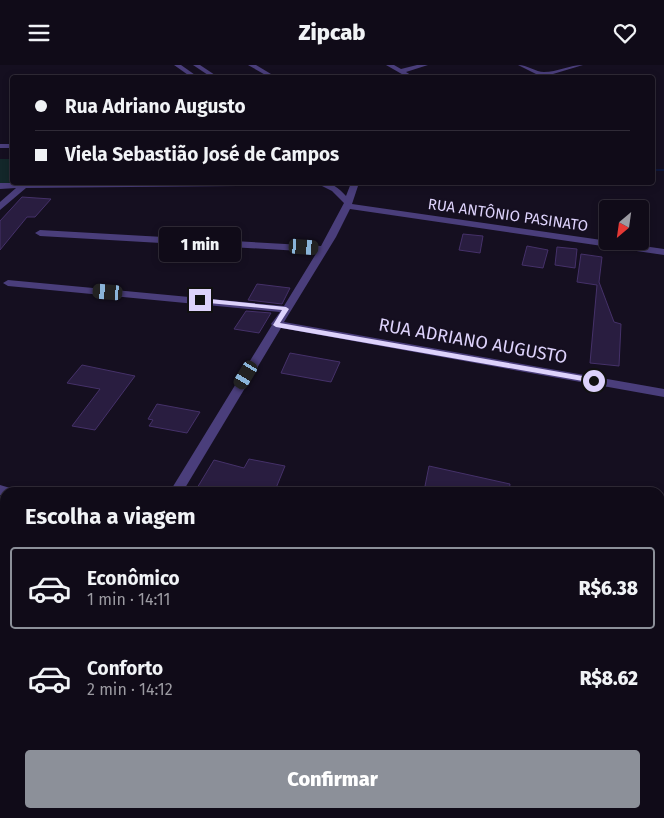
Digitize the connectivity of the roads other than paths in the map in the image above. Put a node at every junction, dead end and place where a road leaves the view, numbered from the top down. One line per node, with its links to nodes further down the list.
1 (177, 65): 9 (street)
2 (196, 65): 10 (street)
3 (251, 65): 11 (street)
4 (389, 65): 8 (street)
5 (424, 65): 8 (street)
6 (520, 65): 13 (street)
7 (580, 65): 13 (street)
8 (402, 71): 12 (street)
9 (192, 75)
10 (212, 75)
11 (269, 75)
12 (408, 75)
13 (542, 75)
14 (0, 185): 18 (street)
15 (185, 185): 18 (street)
16 (325, 185): 19 (street)
17 (354, 185): 19 (street)
18 (24, 186): 20 (street)
19 (348, 204): 22 (street); 23 (street, RUA ANTÔNIO PASINATO)
20 (0, 207)
21 (40, 233): 22 (street)
22 (323, 249): 25 (street)
23 (664, 252)
24 (8, 283): 25 (street)
25 (286, 309): 26 (street)
26 (276, 325): 27 (street, RUA ADRIANO AUGUSTO); 28 (street)
27 (664, 393)
28 (179, 487)

